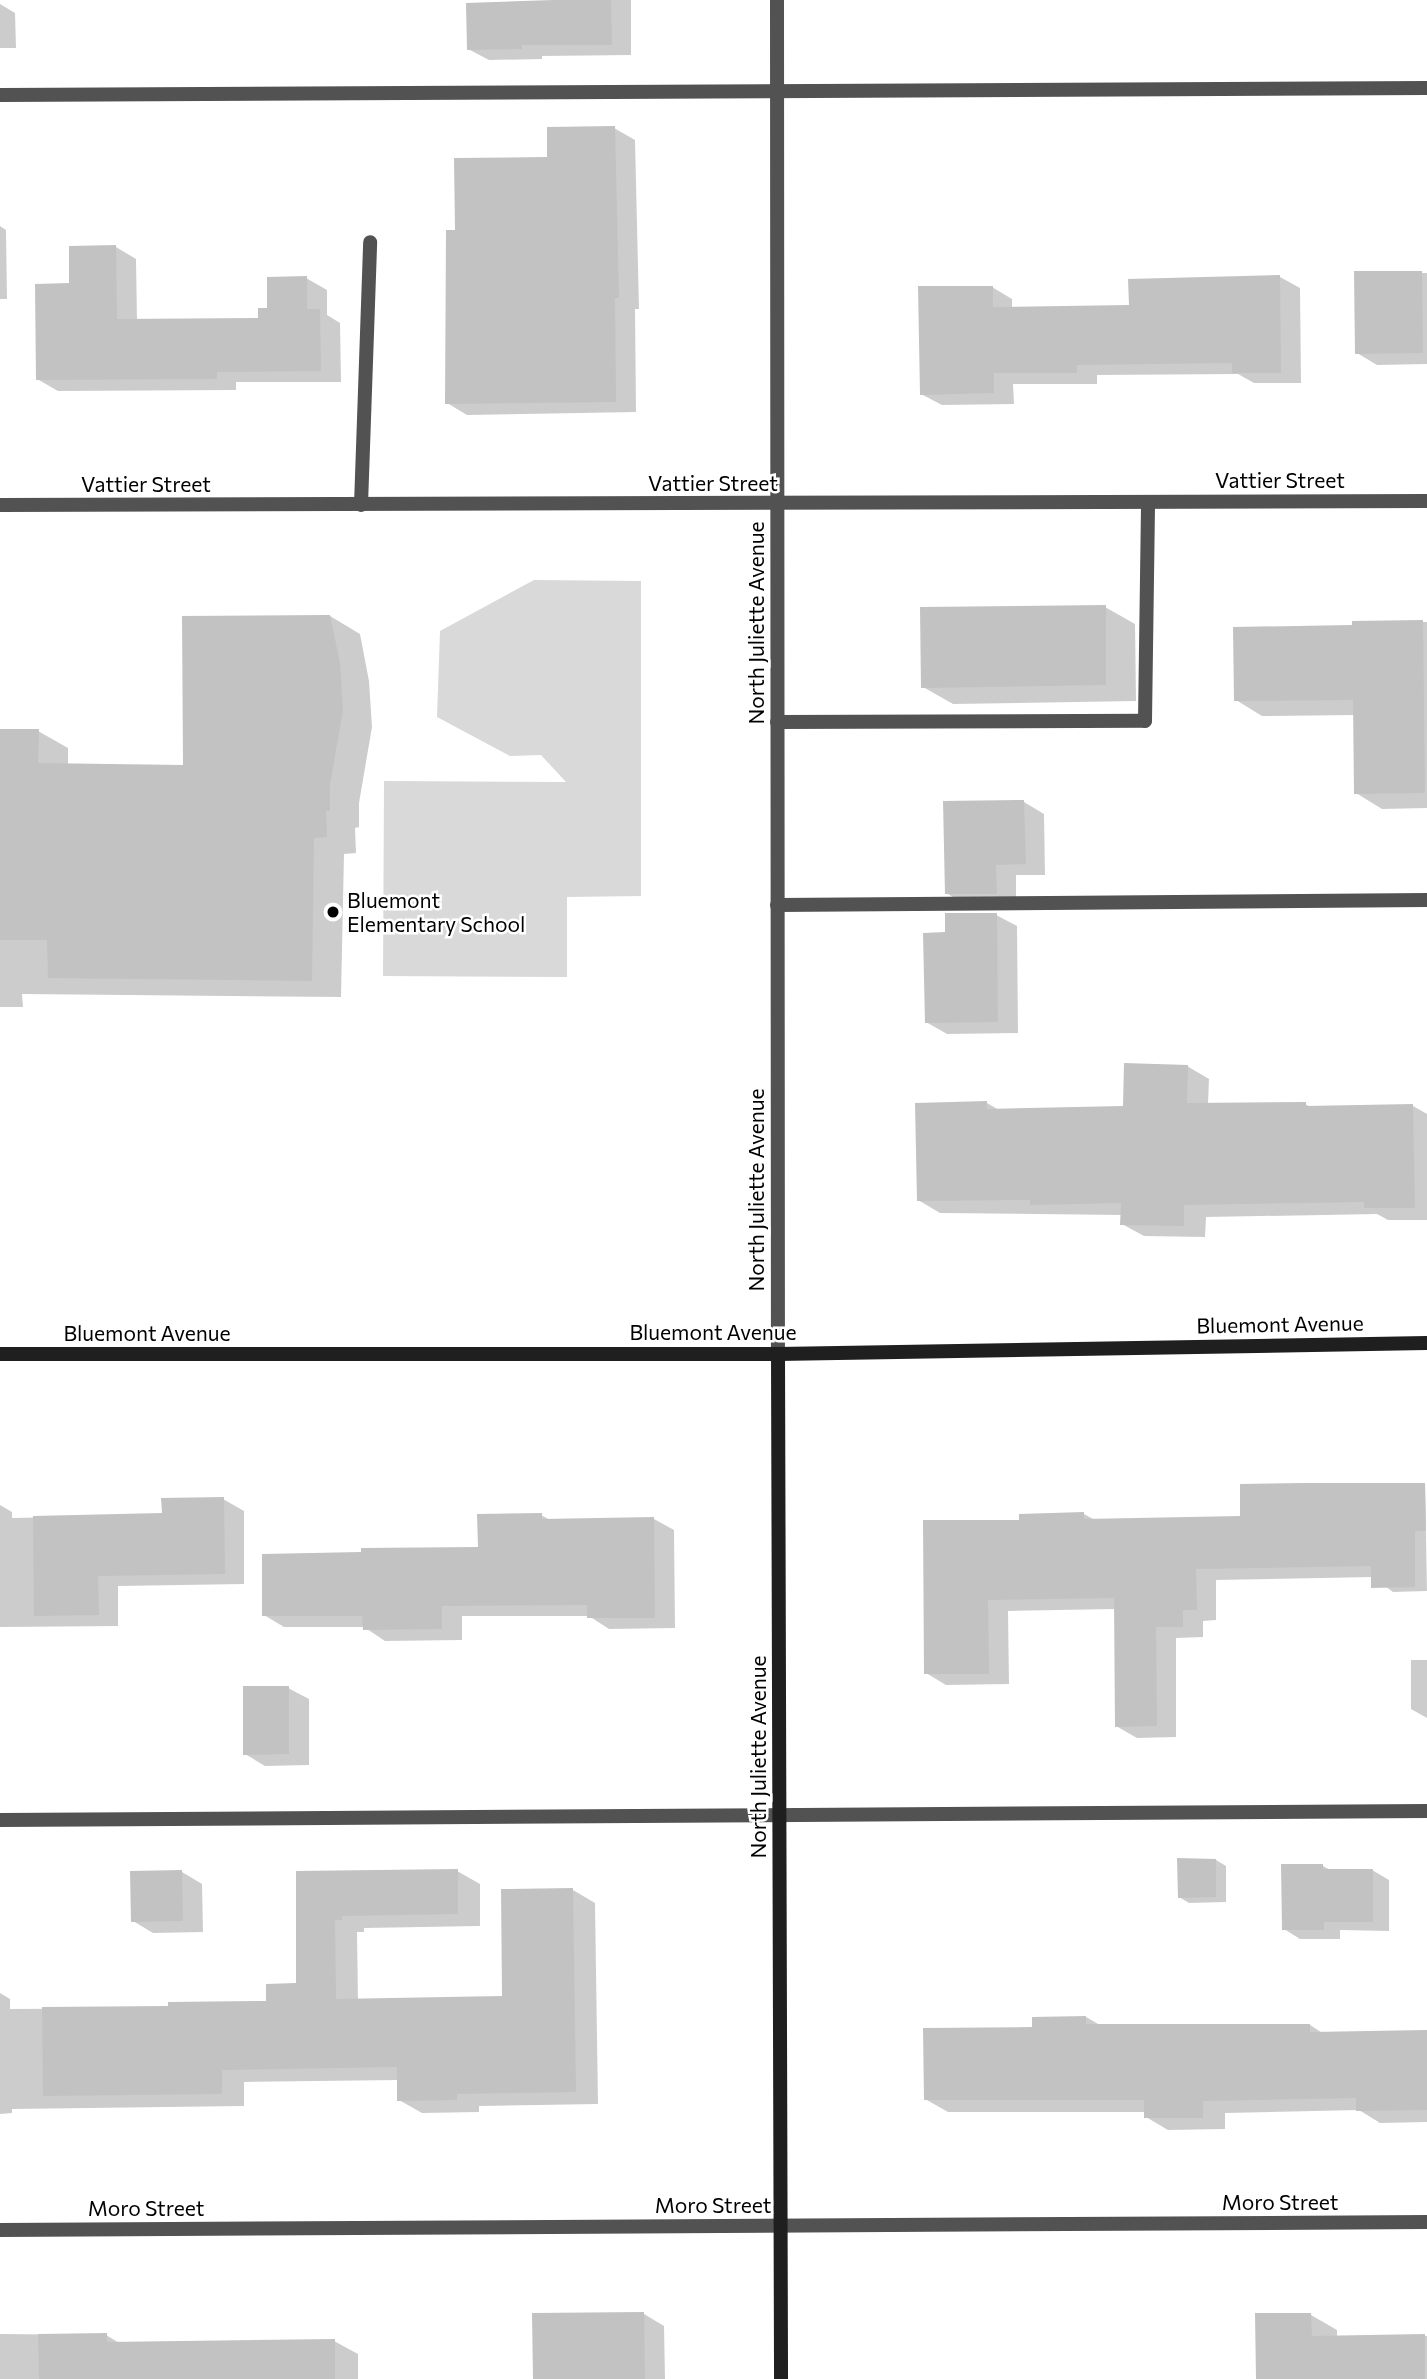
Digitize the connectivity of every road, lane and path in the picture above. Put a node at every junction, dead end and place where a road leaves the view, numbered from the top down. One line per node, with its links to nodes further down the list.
1 (777, 0): 3 (street, North Juliette Avenue)
2 (1427, 88): 3 (street)
3 (777, 93): 4 (street); 8 (street, North Juliette Avenue)
4 (0, 95)
5 (370, 243): 10 (street)
6 (1427, 501): 7 (street, Vattier Street)
7 (1148, 502): 8 (street, Vattier Street); 11 (street)
8 (777, 504): 10 (street, Vattier Street); 11 (street, North Juliette Avenue)
9 (0, 505): 10 (street, Vattier Street)
10 (361, 505)
11 (777, 722): 13 (street, North Juliette Avenue)
12 (1427, 900): 13 (street)
13 (777, 905): 16 (street, North Juliette Avenue)
14 (1427, 1343): 16 (main road, Bluemont Avenue)
15 (0, 1354): 16 (main road, Bluemont Avenue)
16 (778, 1354): 18 (main road, North Juliette Avenue)
17 (1427, 1811): 18 (street)
18 (779, 1816): 19 (street); 21 (main road, North Juliette Avenue)
19 (0, 1820)
20 (1427, 2222): 21 (street, Moro Street)
21 (781, 2226): 22 (street, Moro Street); 23 (main road, North Juliette Avenue)
22 (0, 2230)
23 (781, 2379)

